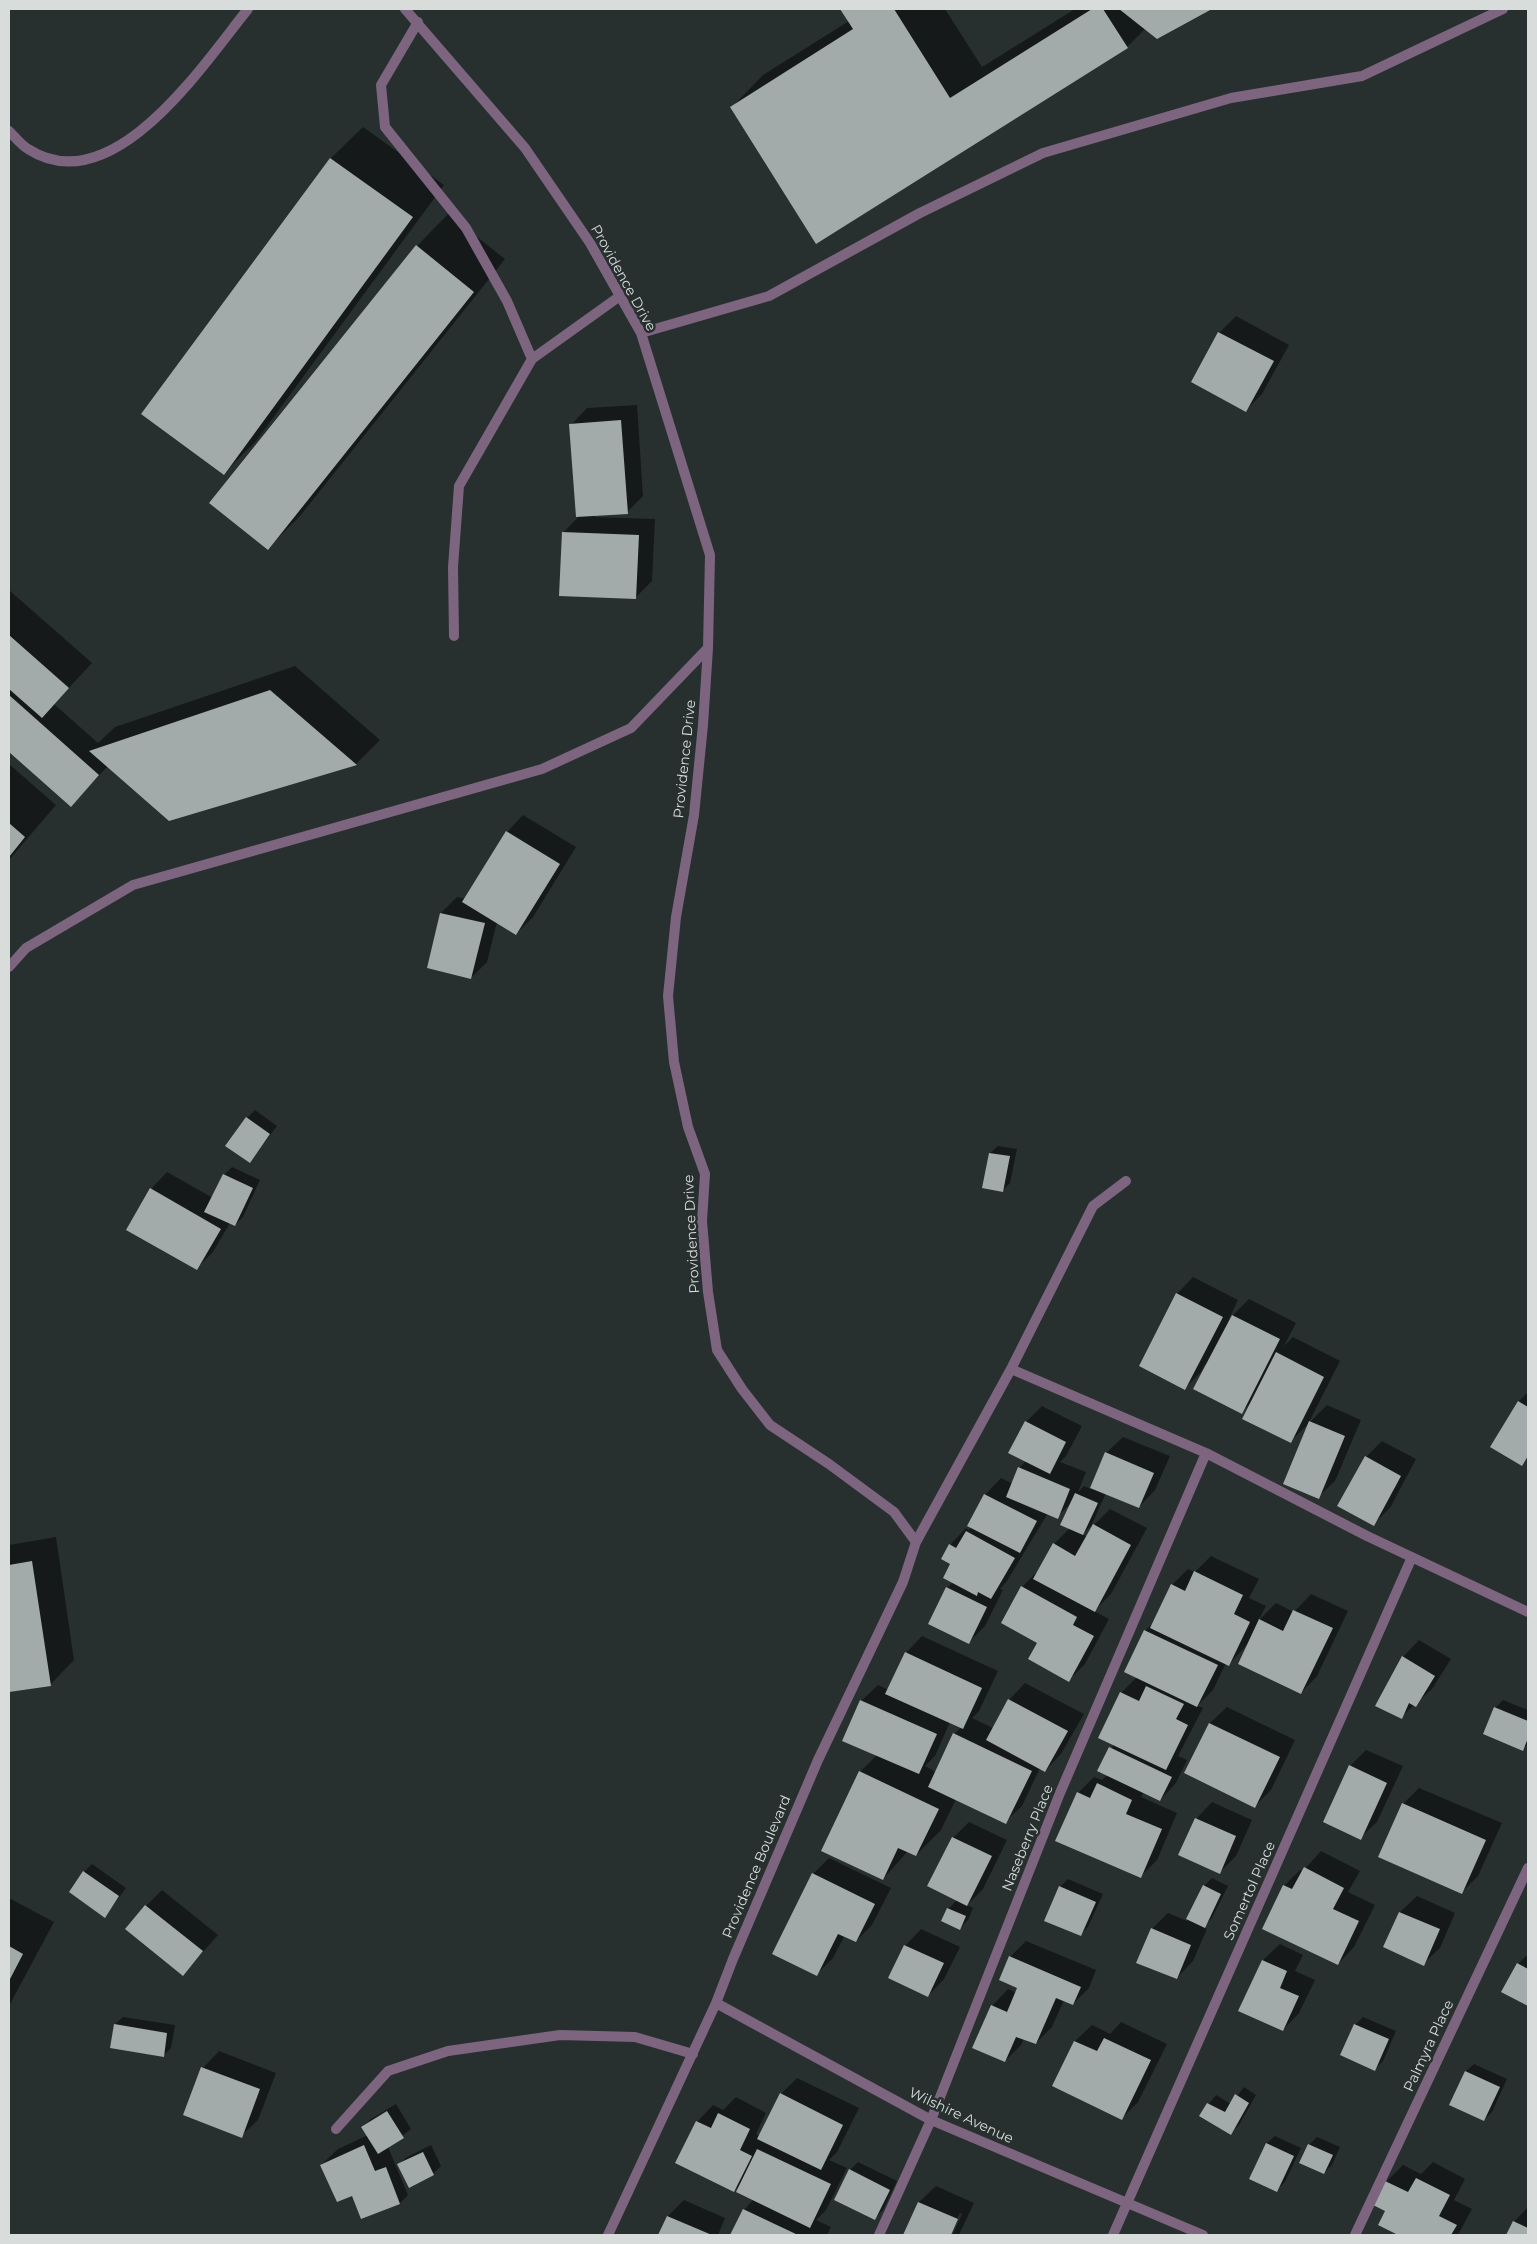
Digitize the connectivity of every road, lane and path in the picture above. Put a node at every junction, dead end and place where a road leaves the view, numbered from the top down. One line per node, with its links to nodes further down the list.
1 (248, 9): 5 (street)
2 (405, 9): 4 (street, Providence Drive)
3 (1503, 9): 7 (street)
4 (418, 22): 6 (street, Providence Drive); 8 (street)
5 (9, 131)
6 (620, 296): 7 (street, Providence Drive); 8 (street)
7 (641, 333): 10 (street, Providence Drive)
8 (532, 358): 9 (street)
9 (454, 636)
10 (708, 648): 11 (street); 15 (street, Providence Drive)
11 (9, 968)
12 (1126, 1181): 13 (street, Providence Boulevard)
13 (1011, 1369): 14 (street); 15 (street, Providence Boulevard)
14 (1206, 1453): 16 (street); 21 (street, Naseberry Place)
15 (916, 1542): 19 (street, Providence Boulevard)
16 (1412, 1557): 17 (street); 23 (street, Somertol Place)
17 (1528, 1612)
18 (1528, 1868): 28 (street, Palmyra Place)
19 (716, 2003): 20 (street, Providence Boulevard); 21 (street, Wilshire Avenue)
20 (693, 2054): 22 (street); 24 (street, Providence Boulevard)
21 (931, 2120): 23 (street, Wilshire Avenue); 25 (street, Naseberry Place)
22 (336, 2129)
23 (1127, 2203): 26 (street, Somertol Place); 27 (street, Wilshire Avenue)
24 (608, 2235)
25 (880, 2235)
26 (1113, 2235)
27 (1203, 2235)
28 (1354, 2235)

